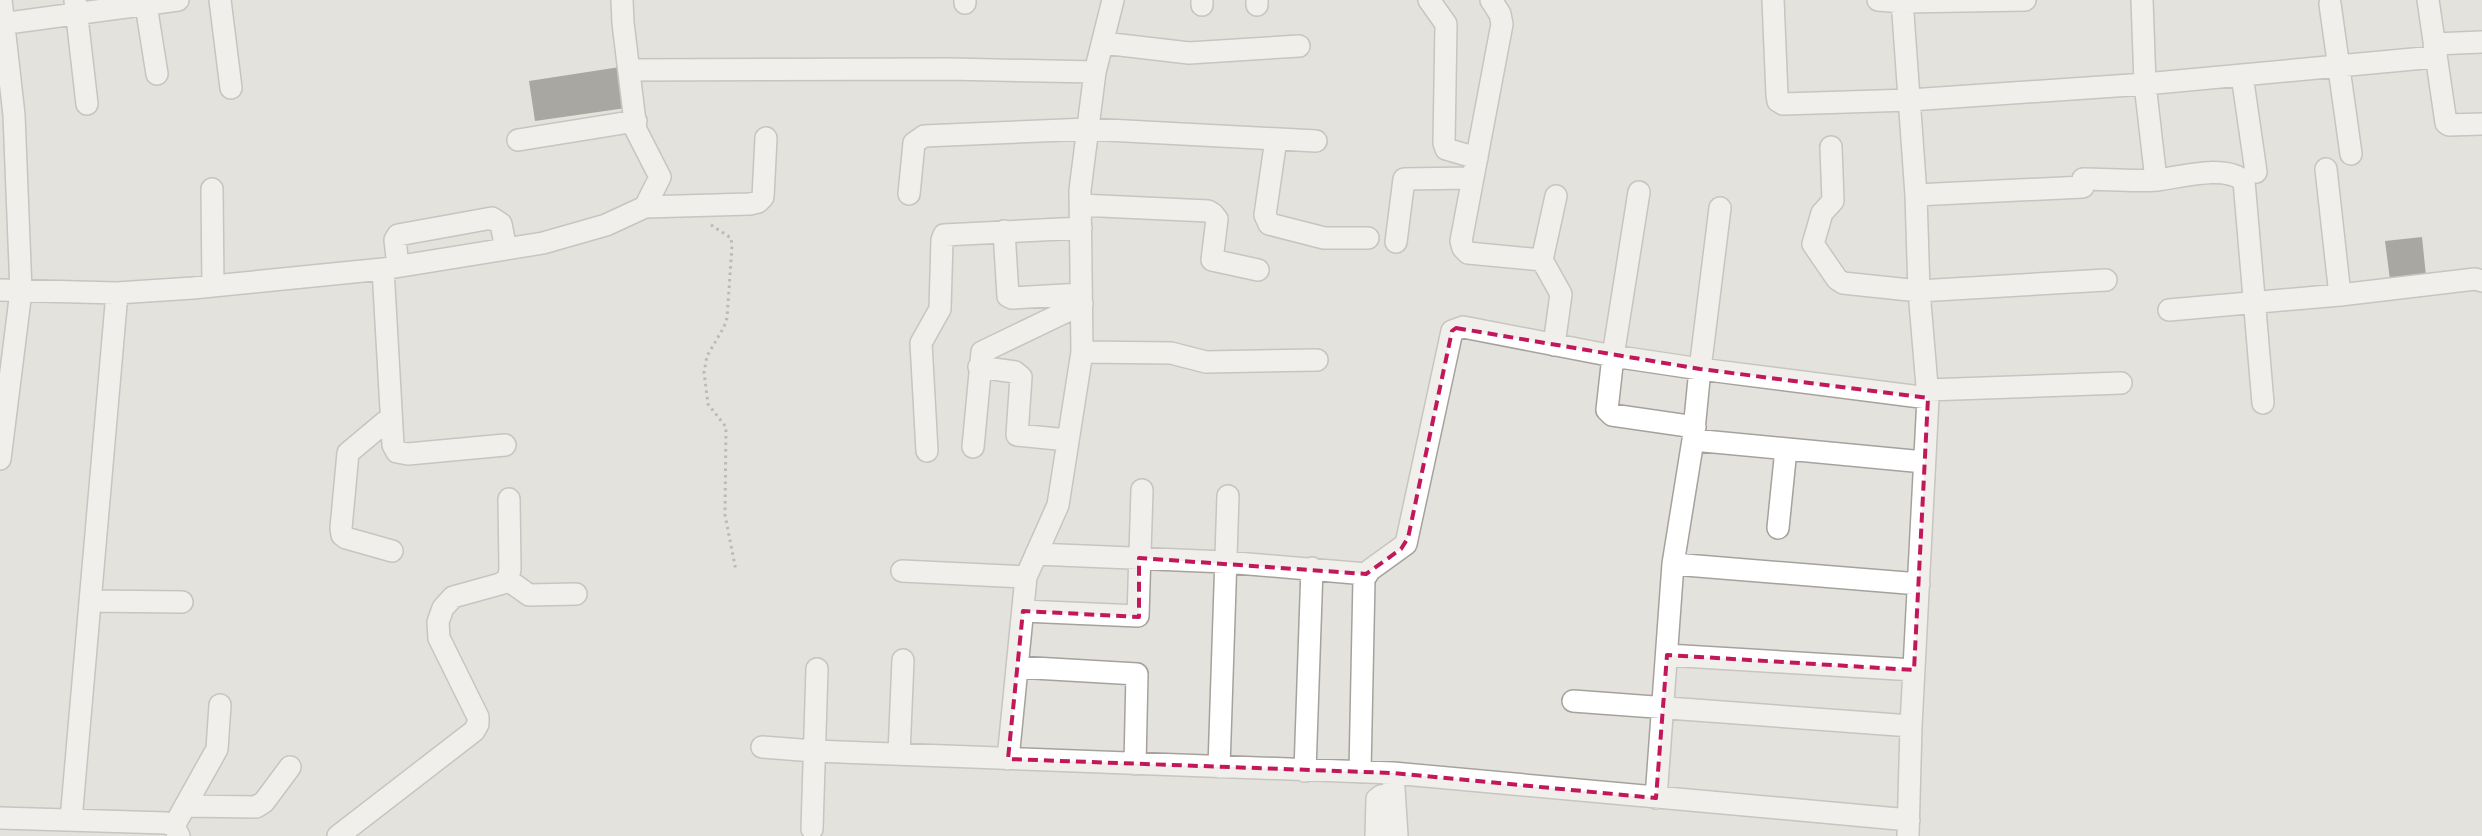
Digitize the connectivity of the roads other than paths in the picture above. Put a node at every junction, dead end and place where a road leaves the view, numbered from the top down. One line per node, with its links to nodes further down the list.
1 (1, 0): 18 (street)
2 (178, 0): 15 (street)
3 (220, 0): 29 (street)
4 (622, 0): 24 (street)
5 (1113, 0): 20 (street)
6 (1429, 0): 41 (street)
7 (1491, 0): 41 (street)
8 (1773, 0): 30 (street)
9 (1878, 0): 13 (street)
10 (2025, 0): 14 (street)
11 (2142, 0): 28 (street)
12 (2428, 0): 22 (street)
13 (1902, 1): 14 (street); 30 (street)
14 (1986, 1)
15 (148, 3): 17 (street); 26 (street)
16 (2330, 4): 23 (street)
17 (76, 7): 18 (street); 31 (street)
18 (2, 24): 64 (street)
19 (2482, 42): 22 (street)
20 (1102, 43): 21 (street); 25 (street)
21 (1299, 46)
22 (2434, 51): 23 (street); 33 (street)
23 (2339, 65): 27 (street); 40 (street)
24 (629, 70): 25 (street); 32 (street)
25 (1095, 72): 34 (street)
26 (157, 74)
27 (2242, 75): 28 (street); 43 (street)
28 (2145, 84): 30 (street); 44 (street)
29 (231, 88)
30 (1910, 100): 48 (street)
31 (87, 104)
32 (636, 121): 37 (street); 51 (street)
33 (2482, 124)
34 (1088, 129): 36 (street); 47 (street); 50 (street)
35 (766, 138): 51 (street)
36 (1276, 139): 38 (street); 55 (street)
37 (518, 140)
38 (1316, 142)
39 (1831, 147): 65 (street)
40 (2351, 154)
41 (1475, 168): 56 (street); 58 (street)
42 (2326, 169): 67 (street)
43 (2256, 172)
44 (2156, 180): 48 (street); 69 (street)
45 (212, 189): 63 (street)
46 (1639, 192): 73 (street)
47 (910, 194)
48 (1916, 195): 65 (street)
49 (1556, 196): 58 (street)
50 (1080, 205): 53 (street); 60 (street)
51 (645, 207): 57 (street)
52 (1720, 208): 76 (street)
53 (1080, 228): 54 (street); 68 (street)
54 (1004, 232): 68 (street); 86 (street)
55 (1368, 238)
56 (1396, 242)
57 (506, 249): 59 (street); 59 (street)
58 (1542, 260): 71 (street)
59 (390, 267): 63 (street); 80 (street)
60 (1258, 270)
61 (2106, 280): 65 (street)
62 (2482, 281): 67 (street)
63 (213, 286): 66 (street)
64 (10, 290): 66 (street); 87 (street)
65 (1919, 291): 78 (street)
66 (117, 294): 105 (street)
67 (2340, 295): 69 (street)
68 (1081, 299): 72 (street); 75 (street)
69 (2254, 304): 70 (street); 79 (street)
70 (2168, 310)
71 (1554, 344): 73 (street); 100 (street)
72 (1082, 352): 74 (street); 82 (street)
73 (1613, 356): 76 (street); 81 (street)
74 (1317, 360)
75 (979, 367): 82 (street); 84 (street)
76 (1700, 369): 78 (street); 81 (street)
77 (2121, 383): 78 (street)
78 (1927, 394): 88 (street)
79 (2263, 403)
80 (391, 417): 83 (street); 93 (street)
81 (1694, 434): 85 (street); 97 (street)
82 (1068, 440): 94 (street)
83 (505, 445)
84 (973, 447)
85 (1786, 448): 88 (street); 92 (street)
86 (927, 451)
87 (0, 459)
88 (1924, 462): 103 (street)
89 (1142, 490): 95 (street)
90 (1228, 496): 96 (street)
91 (509, 499): 102 (street)
92 (1778, 528)
93 (392, 551)
94 (1036, 554): 95 (street); 101 (street)
95 (1139, 558): 96 (street); 107 (street)
96 (1224, 562): 98 (street); 123 (street)
97 (1673, 564): 103 (street); 108 (street)
98 (1312, 568): 100 (street); 124 (street)
99 (902, 571): 101 (street)
100 (1366, 574): 125 (street)
101 (1026, 576): 107 (street)
102 (508, 580): 104 (street); 134 (street)
103 (1919, 584): 112 (street)
104 (576, 594)
105 (90, 602): 106 (street); 130 (street)
106 (182, 602)
107 (1023, 611): 110 (street)
108 (1667, 655): 112 (street); 115 (street)
109 (903, 660): 119 (street)
110 (1017, 667): 120 (street); 121 (street)
111 (818, 669): 118 (street)
112 (1914, 670): 116 (street)
113 (1573, 701): 115 (street)
114 (220, 706): 128 (street)
115 (1663, 709): 116 (street); 127 (street)
116 (1911, 726): 131 (street)
117 (762, 747): 118 (street)
118 (814, 751): 119 (street); 132 (street)
119 (900, 754): 120 (street)
120 (1008, 759): 121 (street)
121 (1135, 764): 123 (street)
122 (290, 767): 128 (street)
123 (1219, 767): 124 (street)
124 (1305, 770): 125 (street)
125 (1360, 772): 126 (street)
126 (1394, 783): 127 (street); 135 (street); 136 (street)
127 (1656, 798): 131 (street)
128 (186, 806): 133 (street)
129 (0, 818): 130 (street)
130 (71, 820): 133 (street)
131 (1909, 828)
132 (812, 829)
133 (176, 831)
134 (338, 836)
135 (1376, 836)
136 (1398, 836)

